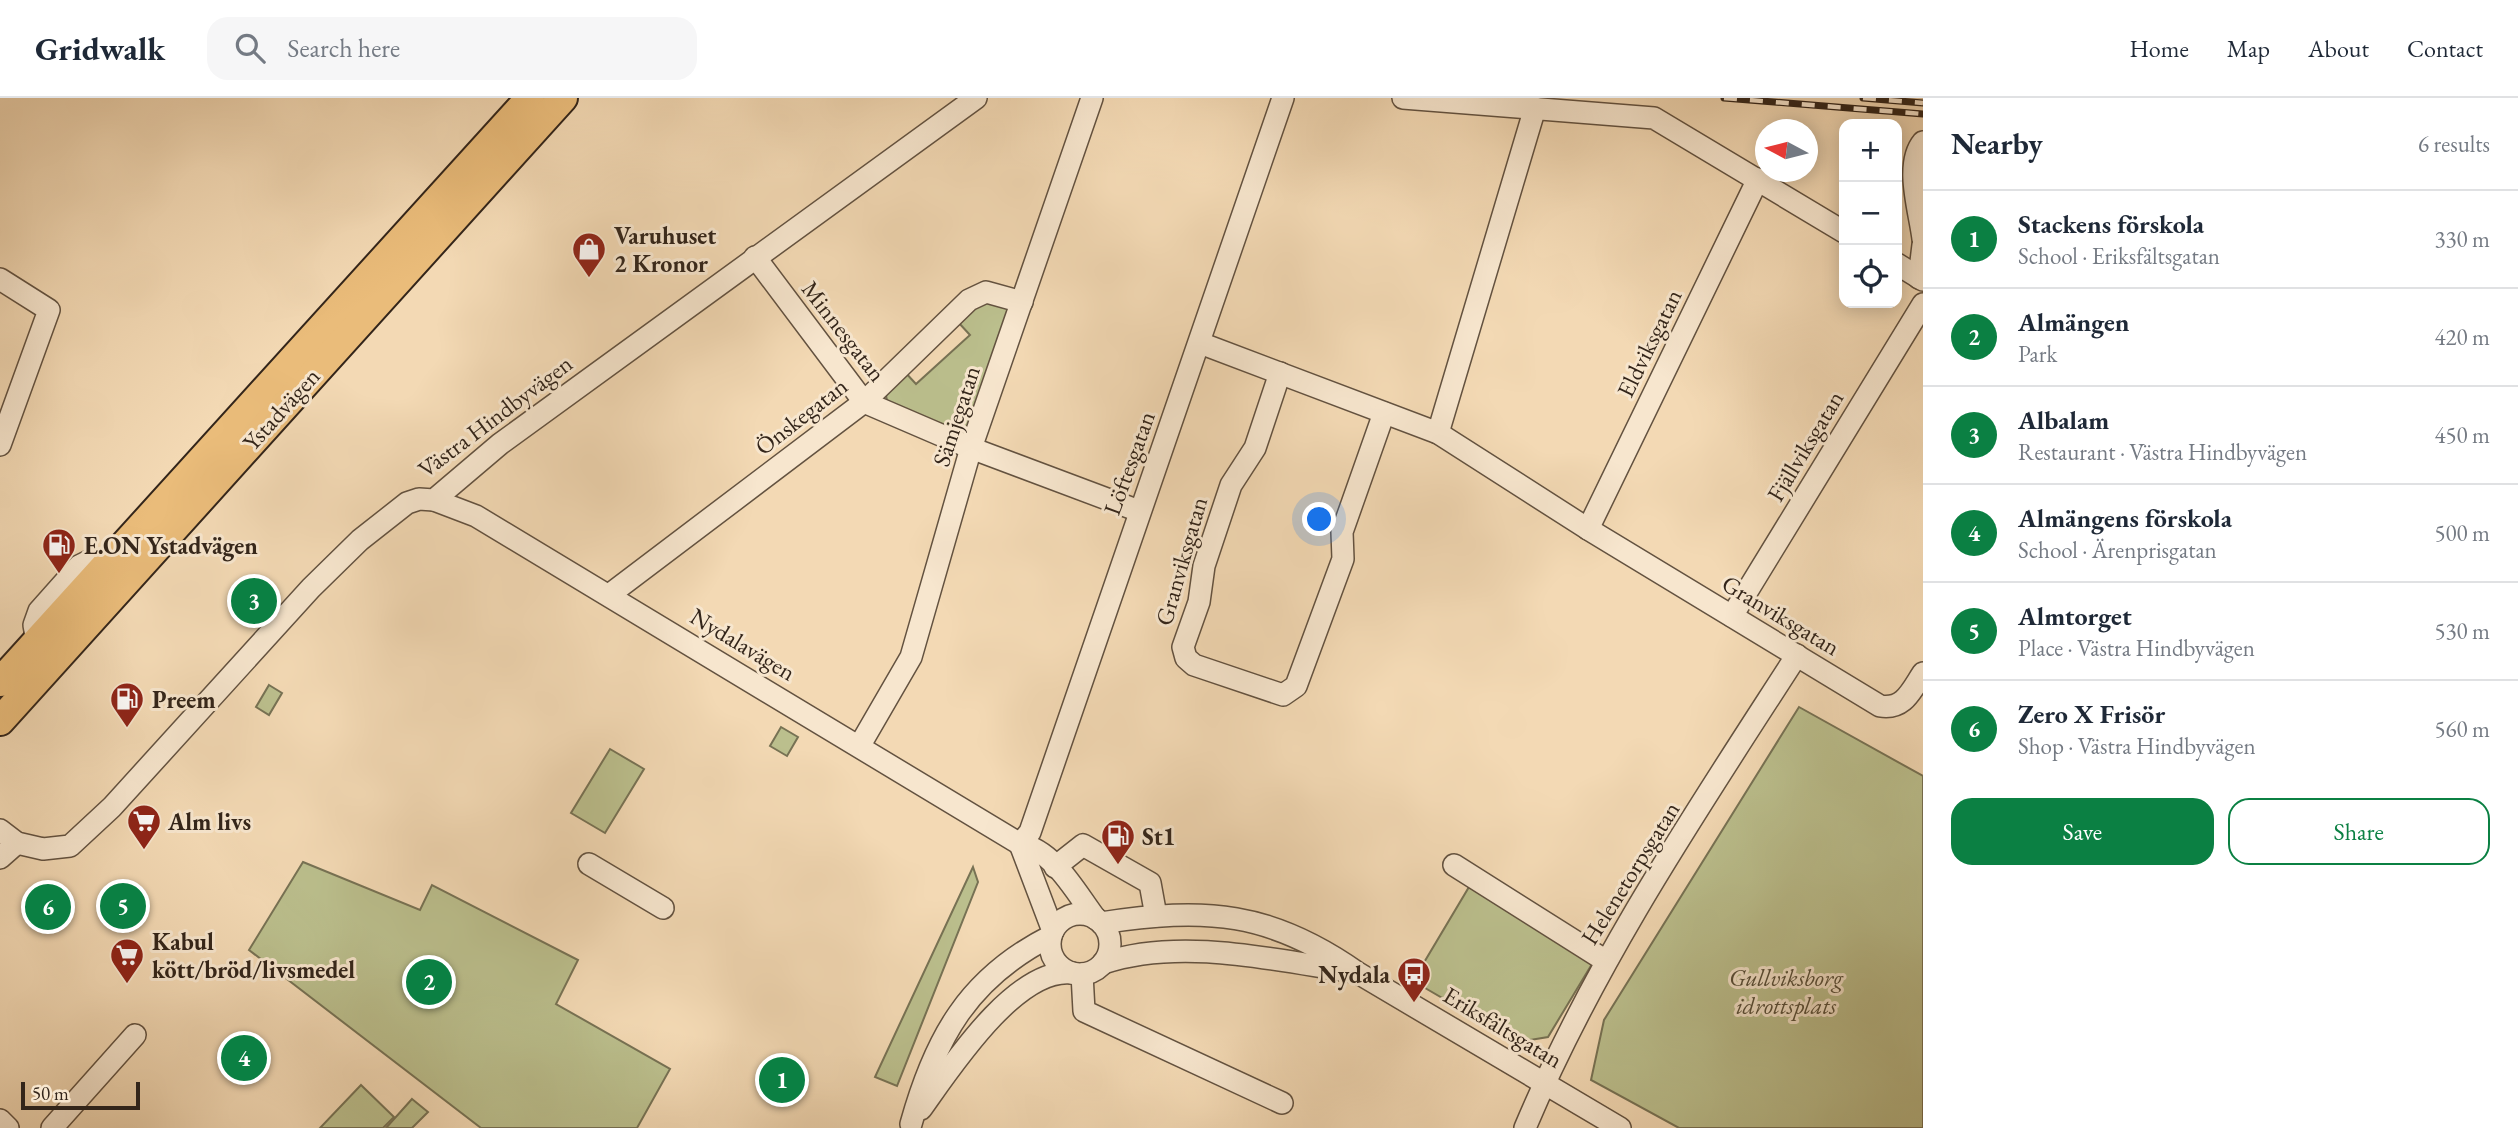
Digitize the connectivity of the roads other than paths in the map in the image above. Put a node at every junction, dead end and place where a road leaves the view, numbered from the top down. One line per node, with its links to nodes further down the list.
1 (530, 98): 35 (main road, Ystadvägen)
2 (563, 98): 36 (main road, Ystadvägen)
3 (976, 98): 15 (street, Västra Hindbyvägen)
4 (1093, 98): 19 (street, Sämjegatan)
5 (1283, 98): 21 (street, Löftesgatan)
6 (1403, 98): 7 (street)
7 (1535, 108): 9 (street); 25 (street)
8 (1923, 142): 13 (street)
9 (1755, 177)
10 (1757, 182): 30 (street, Eldviksgatan)
11 (1763, 182): 12 (street)
12 (1839, 229)
13 (1923, 239)
14 (1923, 245): 18 (street)
15 (755, 257): 23 (street, Minnesgatan); 28 (street, Västra Hindbyvägen)
16 (1902, 267): 18 (street)
17 (0, 279): 26 (street)
18 (1921, 279)
19 (1022, 302): 23 (street, Önskegatan); 27 (street, Sämjegatan)
20 (1923, 304): 32 (street, Fjällviksgatan)
21 (1200, 343): 22 (street, Granviksgatan); 29 (street, Löftesgatan)
22 (1280, 373): 24 (street, Granviksgatan); 24 (street, Granviksgatan)
23 (864, 402): 27 (street, Minnesgatan); 31 (street, Önskegatan)
24 (1384, 413): 25 (street, Granviksgatan)
25 (1438, 433): 30 (street, Granviksgatan)
26 (0, 445)
27 (971, 447): 29 (street, Minnesgatan); 37 (street, Sämjegatan)
28 (434, 500): 31 (street, Nydalavägen); 39 (street, Västra Hindbyvägen)
29 (1139, 511): 40 (street, Löftesgatan)
30 (1588, 529): 32 (street, Granviksgatan)
31 (609, 595): 37 (street, Nydalavägen)
32 (1732, 616): 33 (street, Granviksgatan)
33 (1797, 655): 34 (street, Granviksgatan); 49 (street, Helenetorpsgatan)
34 (1923, 673)
35 (0, 682)
36 (0, 721)
37 (860, 745): 40 (street, Nydalavägen)
38 (0, 830): 39 (street, Västra Hindbyvägen)
39 (17, 843): 41 (street)
40 (1020, 844): 44 (street, Nydalavägen); 48 (street)
41 (0, 858)
42 (589, 864): 45 (street)
43 (1454, 864): 49 (street)
44 (1055, 867): 46 (street); 47 (street, Nydalavägen)
45 (663, 908)
46 (1156, 916): 47 (street, Eriksfältsgatan); 51 (street, Eriksfältsgatan)
47 (1098, 921): 48 (street); 50 (street)
48 (1052, 933): 52 (street); 57 (street)
49 (1606, 961): 54 (street, Helenetorpsgatan)
50 (1103, 963): 51 (street, Eriksfältsgatan); 52 (street)
51 (1359, 972): 54 (street, Eriksfältsgatan)
52 (1077, 973): 55 (street); 57 (street)
53 (135, 1035): 59 (street)
54 (1544, 1082): 60 (street, Helenetorpsgatan); 61 (street, Eriksfältsgatan)
55 (1282, 1103)
56 (0, 1120): 58 (street)
57 (909, 1126)
58 (8, 1128)
59 (52, 1128)
60 (1525, 1128)
61 (1620, 1128)

